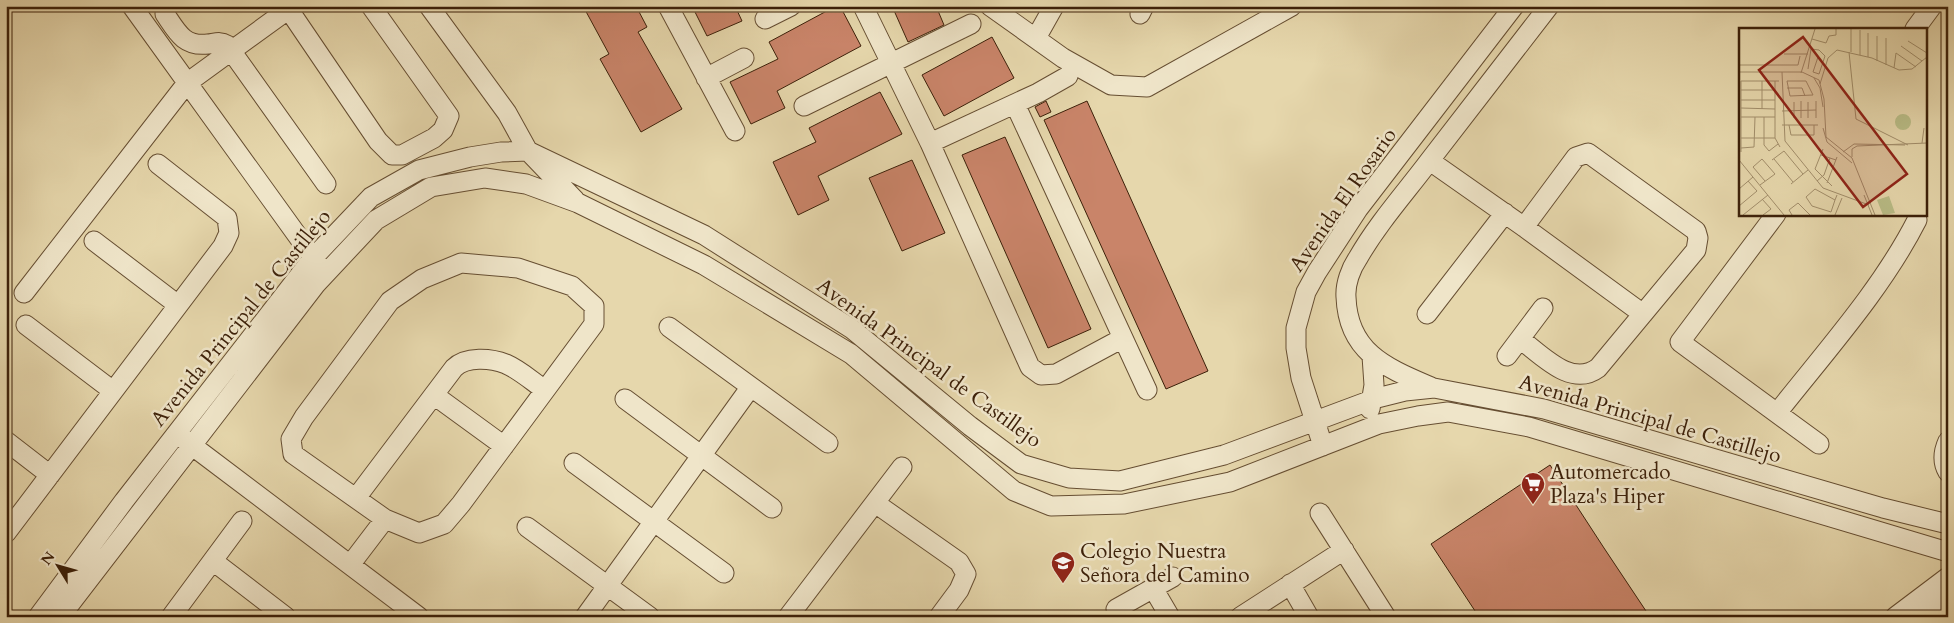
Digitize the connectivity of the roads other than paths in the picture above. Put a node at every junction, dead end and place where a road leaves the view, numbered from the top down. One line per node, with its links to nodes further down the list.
1 (132, 6): 24 (street)
2 (166, 6): 19 (street)
3 (371, 6): 14 (street)
4 (429, 6): 29 (street)
5 (668, 6): 23 (street)
6 (791, 6): 15 (street)
7 (863, 6): 21 (street)
8 (990, 6): 18 (street)
9 (1054, 6): 18 (street)
10 (1292, 6): 18 (street)
11 (1514, 6): 62 (street, Avenida El Rosario)
12 (1549, 6): 30 (street)
13 (1932, 6): 17 (street)
14 (291, 8): 19 (street)
15 (765, 19)
16 (972, 24): 21 (street)
17 (1916, 28)
18 (1036, 38)
19 (231, 52): 24 (street); 33 (street)
20 (744, 58): 23 (street)
21 (891, 63): 26 (street); 28 (street)
22 (1068, 76): 25 (street)
23 (706, 78): 27 (street)
24 (187, 83): 40 (street); 42 (street)
25 (1015, 104): 28 (street); 49 (street)
26 (804, 106)
27 (734, 132)
28 (930, 143): 49 (street)
29 (528, 151): 32 (street); 34 (street); 40 (street, Avenida Principal de Castillejo); 62 (street, Avenida Principal de Castillejo)
30 (1430, 161): 35 (street); 51 (street)
31 (158, 164): 43 (street)
32 (485, 178): 34 (street, Avenida Principal de Castillejo); 41 (street, Avenida Principal de Castillejo)
33 (326, 184)
34 (578, 203): 70 (street, Avenida Principal de Castillejo)
35 (1505, 213): 38 (street); 45 (street)
36 (1775, 215): 61 (street)
37 (1917, 220): 61 (street)
38 (1524, 227): 46 (street); 46 (street)
39 (94, 241): 43 (street)
40 (313, 258): 41 (street); 64 (street, Avenida Principal de Castillejo)
41 (325, 274): 64 (street, Avenida Principal de Castillejo)
42 (24, 293)
43 (178, 305): 57 (street)
44 (1543, 308): 50 (street)
45 (1426, 314)
46 (1643, 314): 50 (street)
47 (26, 325): 57 (street)
48 (669, 327): 53 (street)
49 (1123, 338): 56 (street)
50 (1520, 339): 52 (street)
51 (1372, 356): 54 (street); 60 (street)
52 (1507, 356)
53 (750, 388): 67 (street); 71 (street)
54 (1434, 388): 60 (street, Avenida Principal de Castillejo); 83 (street, Avenida Principal de Castillejo)
55 (545, 390): 58 (street); 69 (street); 76 (street)
56 (1147, 390)
57 (113, 391): 75 (street)
58 (434, 394): 69 (street); 76 (street)
59 (625, 399): 71 (street)
60 (1372, 400): 62 (street, Avenida Principal de Castillejo); 63 (street)
61 (1777, 413): 68 (street)
62 (1314, 421): 70 (street, Avenida El Rosario)
63 (1347, 437): 70 (street, Avenida Principal de Castillejo); 87 (street, Avenida Principal de Castillejo)
64 (184, 439): 89 (street); 98 (street, Avenida Principal de Castillejo); 99 (street, Avenida Principal de Castillejo)
65 (6, 441): 75 (street)
66 (1948, 441): 74 (street)
67 (828, 443)
68 (1819, 444)
69 (504, 446): 80 (street)
70 (1323, 446)
71 (701, 456): 78 (street); 81 (street)
72 (574, 462): 81 (street)
73 (902, 467): 77 (street)
74 (1948, 472)
75 (50, 475): 85 (street)
76 (356, 498): 80 (street)
77 (875, 503): 105 (street); 106 (street)
78 (772, 508)
79 (1320, 513): 86 (street)
80 (385, 519): 89 (street)
81 (655, 520): 90 (street); 94 (street)
82 (242, 521): 88 (street)
83 (1948, 524)
84 (527, 527): 94 (street)
85 (6, 533)
86 (1344, 550): 93 (street); 110 (street)
87 (1948, 552)
88 (213, 562): 100 (street); 101 (street)
89 (350, 565): 102 (street)
90 (724, 573)
91 (1173, 576): 95 (street)
92 (1948, 577): 111 (street)
93 (1290, 584): 108 (street); 109 (street)
94 (607, 586): 103 (street); 104 (street)
95 (1154, 588): 97 (street); 107 (street)
96 (1948, 598): 112 (street)
97 (1116, 609)
98 (38, 617)
99 (60, 617)
100 (171, 617)
101 (286, 617)
102 (419, 617)
103 (585, 617)
104 (650, 617)
105 (788, 617)
106 (939, 617)
107 (1170, 617)
108 (1240, 617)
109 (1310, 617)
110 (1386, 617)
111 (1896, 617)
112 (1918, 617)

